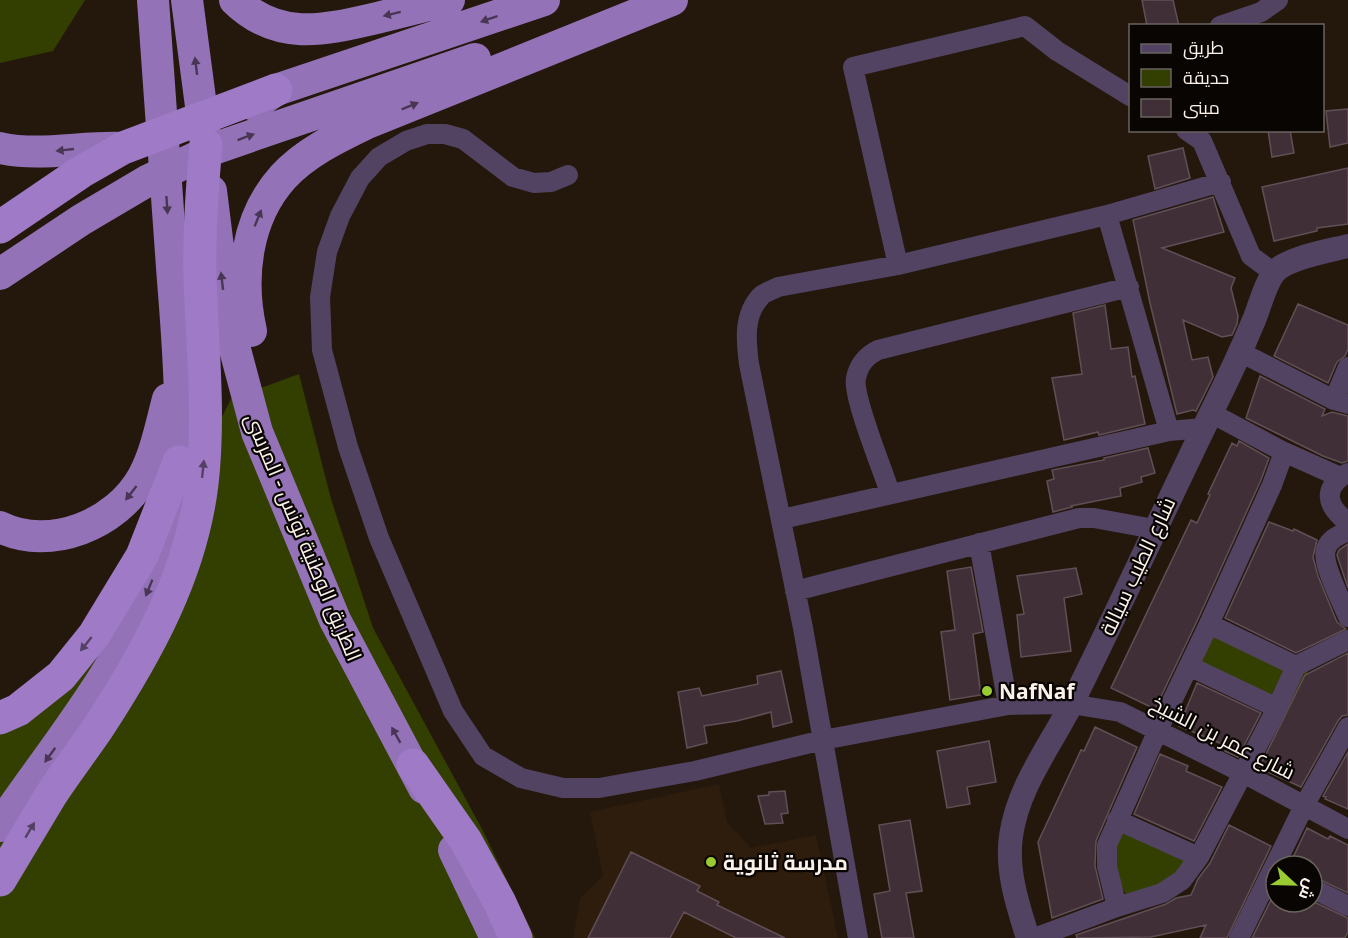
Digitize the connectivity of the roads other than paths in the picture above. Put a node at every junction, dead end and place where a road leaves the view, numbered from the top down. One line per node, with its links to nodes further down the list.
1 (153, 0): 26 (highway, one-way to 26)
2 (187, 0): 14 (highway, الطريق الوطنية تونس - المرسى, one-way to 2)
3 (235, 0): 4 (highway, one-way to 3)
4 (449, 0)
5 (544, 0): 10 (highway, one-way to 10)
6 (648, 0): 22 (highway, one-way to 6)
7 (672, 0): 36 (highway, one-way to 7)
8 (1278, 0): 9 (street)
9 (1226, 24)
10 (276, 90): 13 (highway); 22 (highway)
11 (1129, 95): 21 (street)
12 (1199, 134): 17 (street)
13 (131, 144): 15 (highway, one-way to 15); 19 (highway)
14 (206, 145): 36 (highway, الطريق الوطنية تونس - المرسى, one-way to 14); 64 (highway, one-way to 14)
15 (0, 148)
16 (568, 175): 54 (street, شارع عمر بن الشيخ)
17 (1221, 182): 18 (street); 23 (street)
18 (1107, 215): 21 (street); 24 (street)
19 (0, 227)
20 (1348, 246): 23 (street)
21 (898, 265): 35 (street)
22 (4, 266)
23 (1274, 273): 25 (street, شارع الطيب سيالة)
24 (1129, 287): 30 (street); 34 (street)
25 (1240, 352): 28 (street); 29 (street, شارع الطيب سيالة)
26 (178, 360): 32 (highway); 38 (highway, one-way to 38)
27 (1348, 367): 28 (street)
28 (1341, 402)
29 (1207, 421): 30 (street); 31 (street); 39 (street, شارع الطيب سيالة)
30 (1169, 431): 34 (street)
31 (1284, 452): 33 (street); 44 (street)
32 (179, 462): 51 (highway, one-way to 51); 60 (highway, one-way to 60)
33 (1344, 475): 37 (street)
34 (890, 493): 35 (street)
35 (782, 519): 42 (street)
36 (293, 522): 56 (highway, الطريق الوطنية تونس - المرسى, one-way to 36)
37 (1348, 524)
38 (3, 528)
39 (1154, 530): 41 (street); 48 (street, شارع الطيب سيالة)
40 (1348, 531): 43 (street)
41 (979, 543): 42 (street); 49 (street)
42 (795, 591): 54 (street)
43 (1346, 605)
44 (1209, 624): 46 (street); 47 (street)
45 (1348, 640): 47 (street)
46 (1189, 666): 50 (street); 53 (street)
47 (1296, 666): 50 (street)
48 (1071, 704): 49 (street, شارع عمر بن الشيخ); 53 (street, شارع عمر بن الشيخ); 72 (street, شارع الطيب سيالة)
49 (1008, 705): 54 (street, شارع عمر بن الشيخ)
50 (1277, 708): 57 (street)
51 (0, 718)
52 (1348, 727): 55 (street)
53 (1158, 730): 57 (street, شارع عمر بن الشيخ); 59 (street)
54 (823, 740): 71 (street)
55 (1341, 746): 58 (street)
56 (413, 765): 69 (highway, الطريق الوطنية تونس - المرسى); 70 (highway)
57 (1242, 772): 58 (street, شارع عمر بن الشيخ); 63 (street)
58 (1304, 806): 61 (street, شارع عمر بن الشيخ); 62 (street)
59 (1117, 820): 63 (street); 68 (street)
60 (0, 826)
61 (1348, 829)
62 (1281, 854)
63 (1199, 857): 68 (street)
64 (0, 880)
65 (1264, 889): 74 (street)
66 (1324, 894): 67 (street)
67 (1348, 906)
68 (1117, 908): 73 (street)
69 (496, 938)
70 (516, 938)
71 (858, 938)
72 (1028, 938)
73 (1034, 938)
74 (1239, 938)

